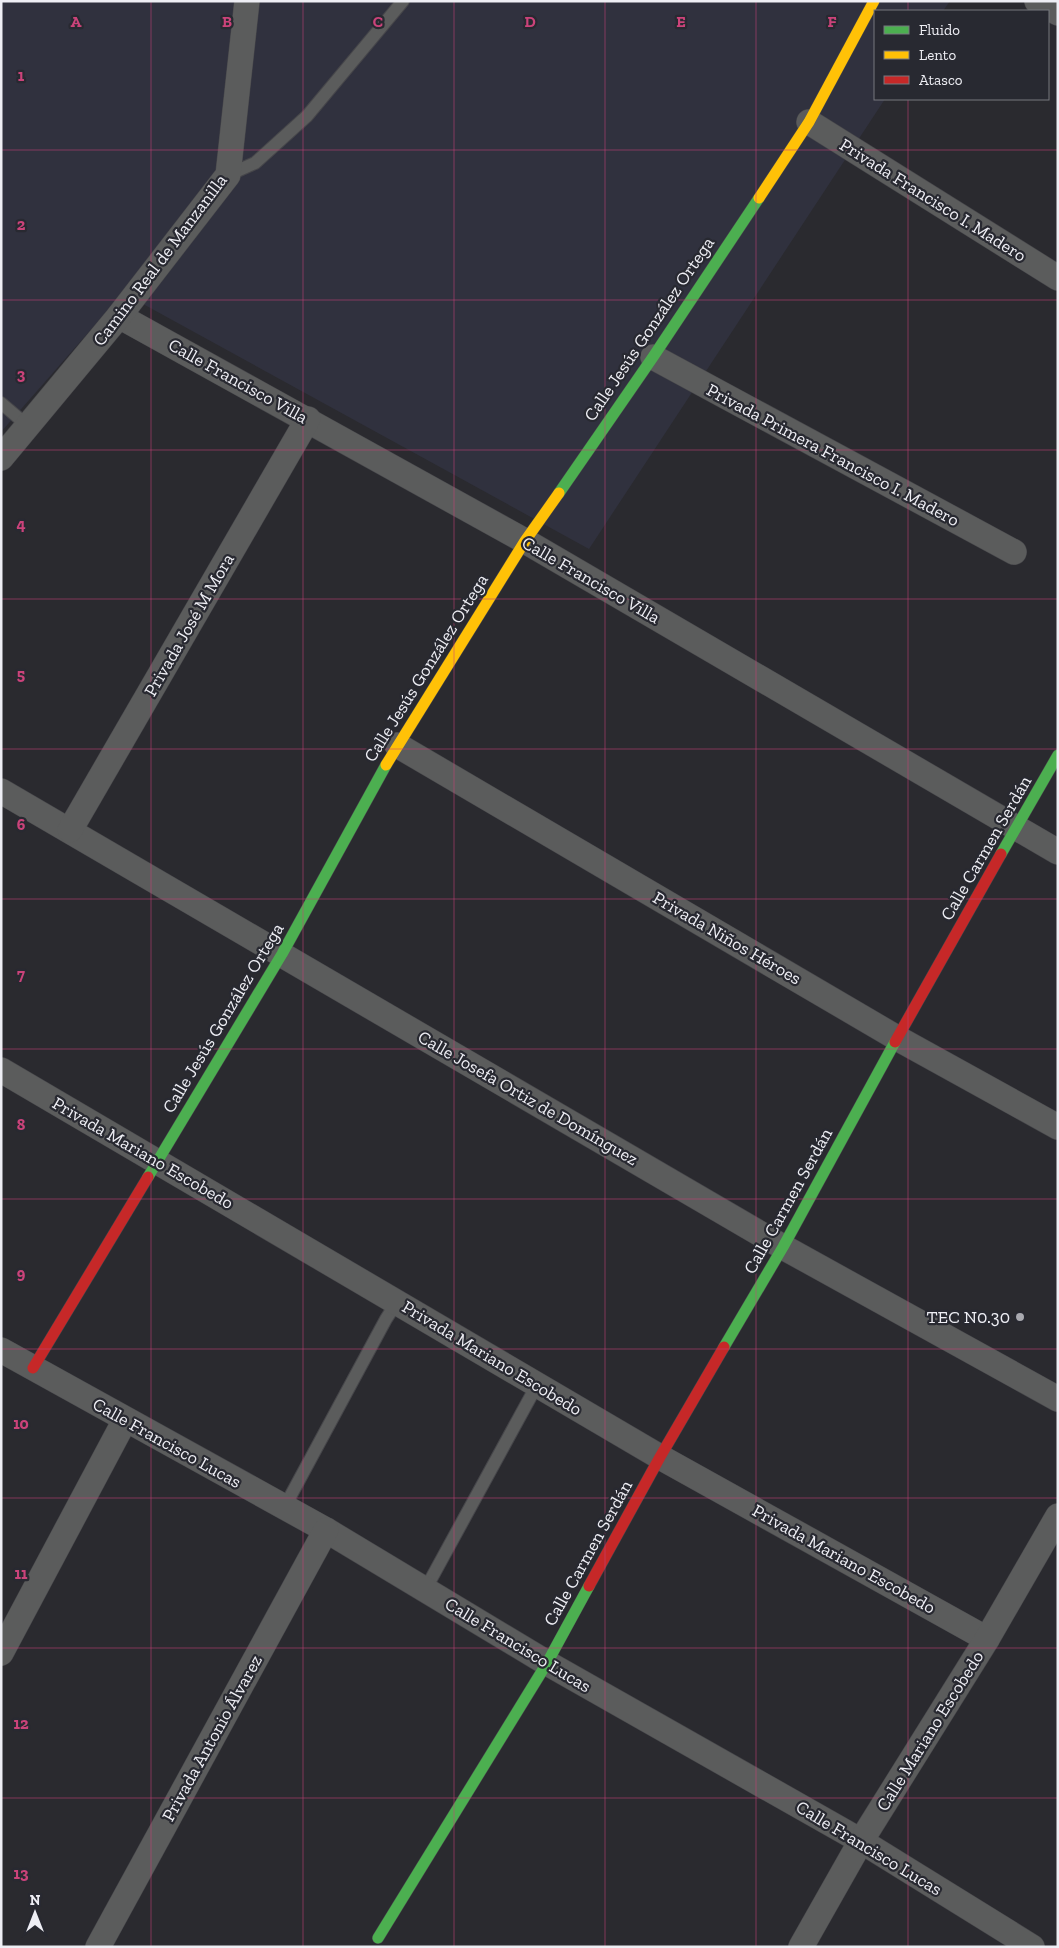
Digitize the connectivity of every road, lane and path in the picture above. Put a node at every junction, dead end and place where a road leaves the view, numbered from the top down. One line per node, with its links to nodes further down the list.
1 (247, 1): 7 (street, Camino Real de Manzanilla)
2 (402, 1): 7 (lane)
3 (874, 1): 6 (street, Calle Jesús González Ortega)
4 (1037, 1): 5 (street)
5 (1058, 14)
6 (808, 122): 8 (street, Privada Francisco I. Madero); 10 (street, Calle Jesús González Ortega)
7 (228, 175): 9 (street, Camino Real de Manzanilla)
8 (1058, 278)
9 (119, 316): 12 (street, Calle Francisco Villa); 13 (street, Camino Real de Manzanilla)
10 (653, 357): 15 (street, Calle Jesús González Ortega); 16 (street, Privada Primera Francisco I. Madero)
11 (1, 403): 13 (lane)
12 (308, 419): 15 (street, Calle Francisco Villa); 21 (street, Privada José M Mora)
13 (28, 426): 14 (street, Camino Real de Manzanilla)
14 (1, 458)
15 (525, 541): 17 (street, Calle Jesús González Ortega); 20 (street, Calle Francisco Villa)
16 (1014, 552)
17 (397, 745): 23 (street, Calle Jesús González Ortega); 24 (street, Privada Niños Héroes)
18 (1058, 756): 20 (street, Calle Carmen Serdán)
19 (1, 791): 21 (street, Calle Josefa Ortiz de Domínguez)
20 (1018, 828): 22 (street, Calle Francisco Villa); 24 (street, Calle Carmen Serdán)
21 (70, 830): 23 (street, Calle Josefa Ortiz de Domínguez)
22 (1058, 852)
23 (282, 954): 27 (street, Calle Jesús González Ortega); 28 (street, Calle Josefa Ortiz de Domínguez)
24 (897, 1038): 26 (street, Privada Niños Héroes); 28 (street, Calle Carmen Serdán)
25 (1, 1070): 27 (street, Privada Mariano Escobedo)
26 (1058, 1127)
27 (158, 1161): 29 (street, Privada Mariano Escobedo); 31 (street, Calle Jesús González Ortega)
28 (783, 1246): 33 (street, Calle Josefa Ortiz de Domínguez); 35 (street, Calle Carmen Serdán)
29 (397, 1302): 32 (street, Privada Mariano Escobedo); 36 (lane)
30 (1, 1350): 31 (street, Calle Francisco Lucas)
31 (33, 1368): 34 (street, Calle Francisco Lucas)
32 (537, 1385): 35 (street, Privada Mariano Escobedo); 39 (lane)
33 (1058, 1399)
34 (125, 1420): 36 (street, Calle Francisco Lucas); 41 (street)
35 (660, 1457): 40 (street, Privada Mariano Escobedo); 42 (street, Calle Carmen Serdán)
36 (284, 1508): 38 (street, Calle Francisco Lucas)
37 (1058, 1516): 40 (street, Calle Mariano Escobedo)
38 (326, 1530): 39 (street, Calle Francisco Lucas); 45 (street, Privada Antonio Álvarez)
39 (425, 1590): 42 (street, Calle Francisco Lucas)
40 (987, 1639): 43 (street, Calle Mariano Escobedo)
41 (1, 1653)
42 (548, 1663): 43 (street, Calle Francisco Lucas); 44 (street, Calle Carmen Serdán)
43 (861, 1841): 46 (street, Calle Mariano Escobedo); 47 (street, Calle Francisco Lucas)
44 (378, 1938)
45 (98, 1947)
46 (801, 1947)
47 (1032, 1947)

